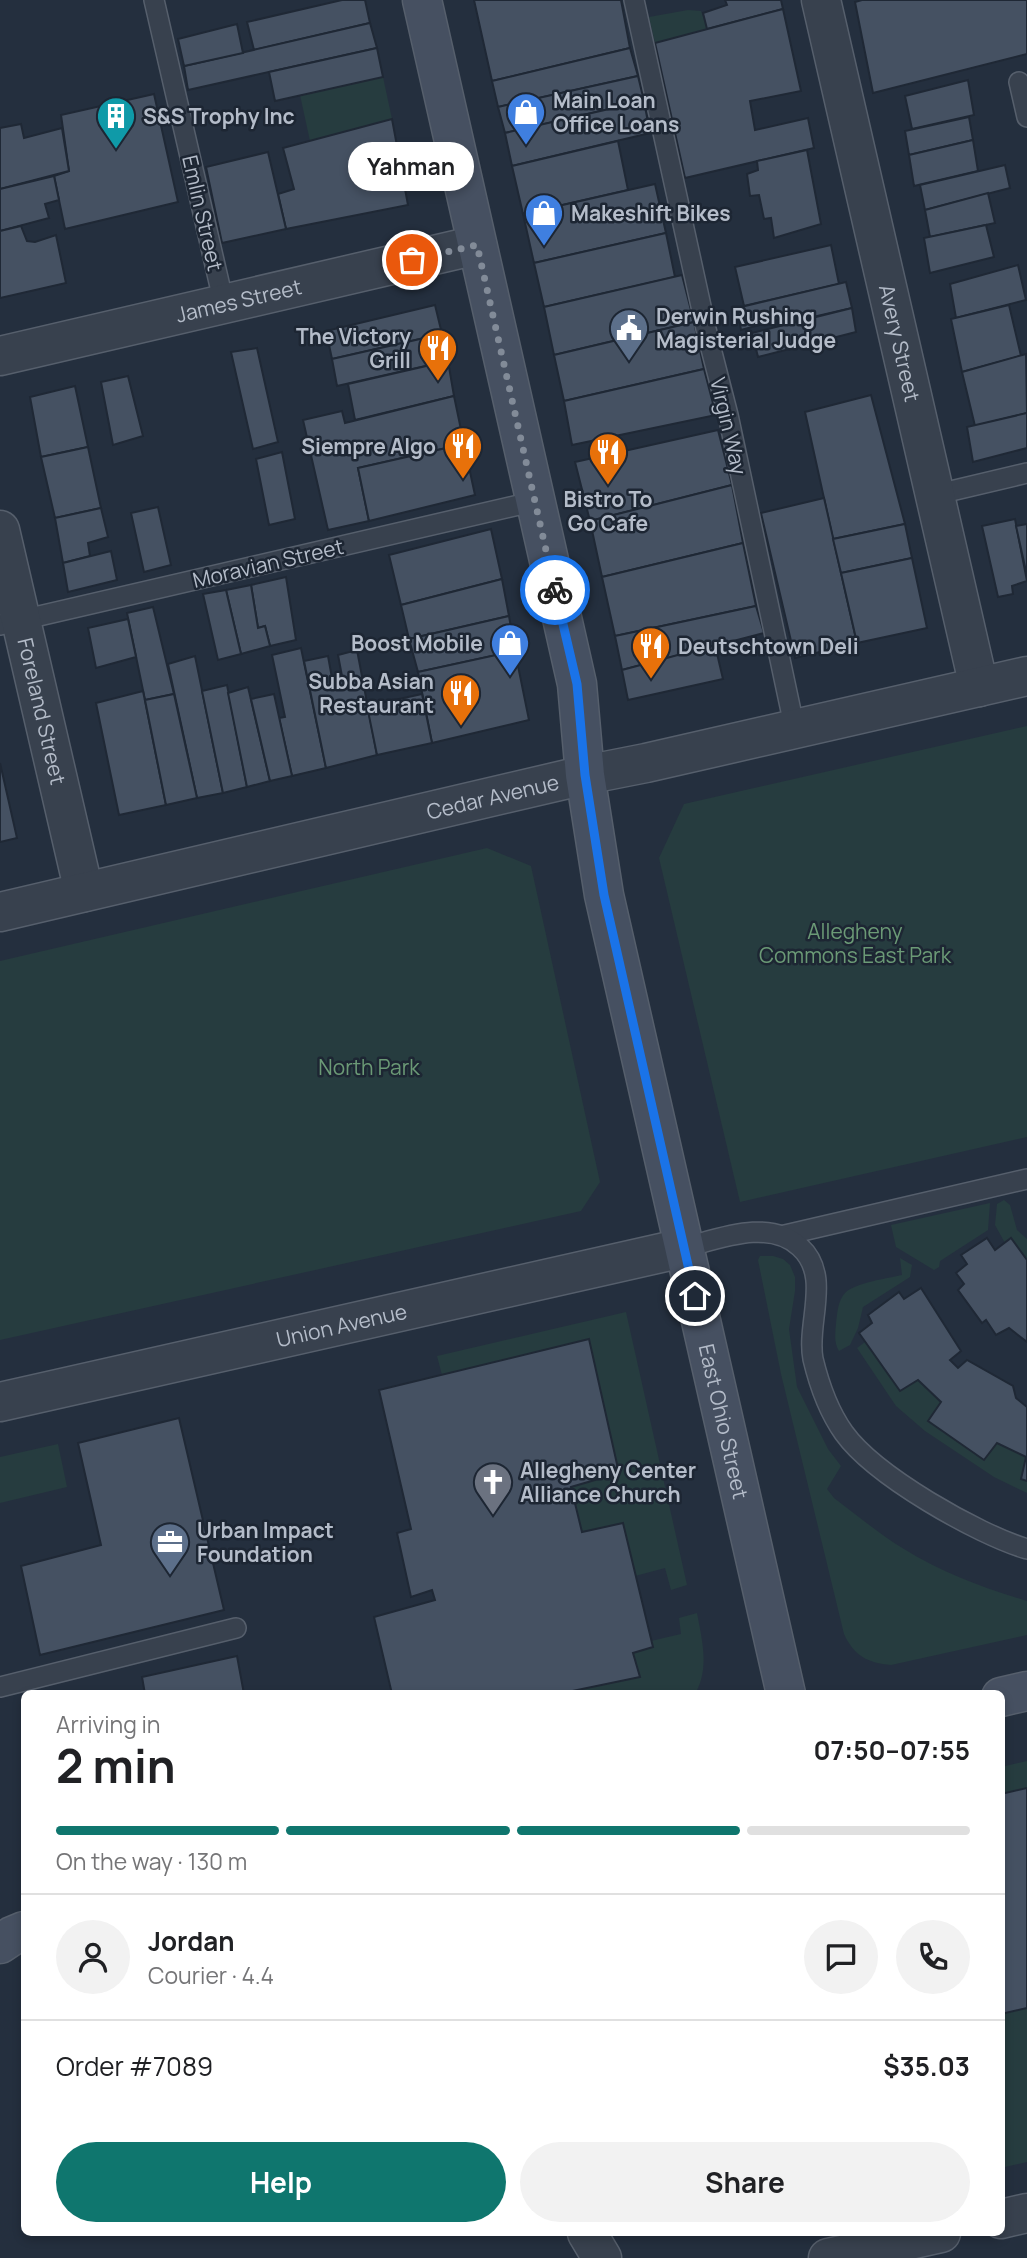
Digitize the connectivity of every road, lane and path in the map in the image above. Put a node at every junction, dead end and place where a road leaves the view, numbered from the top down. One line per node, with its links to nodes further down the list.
1 (154, 0): 8 (lane, Emlin Street)
2 (422, 0): 7 (main road, East Ohio Street)
3 (634, 0): 17 (lane, Virgin Way)
4 (821, 0): 11 (street, Avery Street)
5 (1019, 82): 6 (lane)
6 (1027, 117)
7 (477, 245): 8 (street, James Street); 12 (main road, East Ohio Street)
8 (224, 303): 9 (street, James Street)
9 (0, 356)
10 (1027, 474): 11 (lane)
11 (934, 495): 16 (street, Avery Street)
12 (536, 501): 14 (lane, Moravian Street); 18 (main road, East Ohio Street)
13 (0, 530): 14 (street, Foreland Street)
14 (11, 623): 19 (street, Foreland Street)
15 (1027, 676): 16 (street, Cedar Avenue)
16 (979, 687): 17 (street, Cedar Avenue)
17 (795, 730): 18 (street, Cedar Avenue)
18 (585, 775): 19 (street, Cedar Avenue); 23 (main road, East Ohio Street)
19 (84, 892): 20 (street, Cedar Avenue)
20 (0, 912)
21 (1027, 1179): 22 (lane)
22 (785, 1235): 23 (lane); 25 (lane)
23 (683, 1248): 24 (street, Union Avenue); 28 (main road, East Ohio Street)
24 (0, 1402)
25 (1027, 1549)
26 (236, 1628): 27 (lane)
27 (0, 1687)
28 (785, 1690)
29 (1027, 1691): 30 (main road)
30 (1005, 1696)
31 (21, 1932): 32 (main road)
32 (0, 1944)
33 (1027, 2213): 34 (street)
34 (1005, 2218)
35 (589, 2236): 37 (street)
36 (927, 2236): 38 (street)
37 (602, 2258)
38 (828, 2258)

